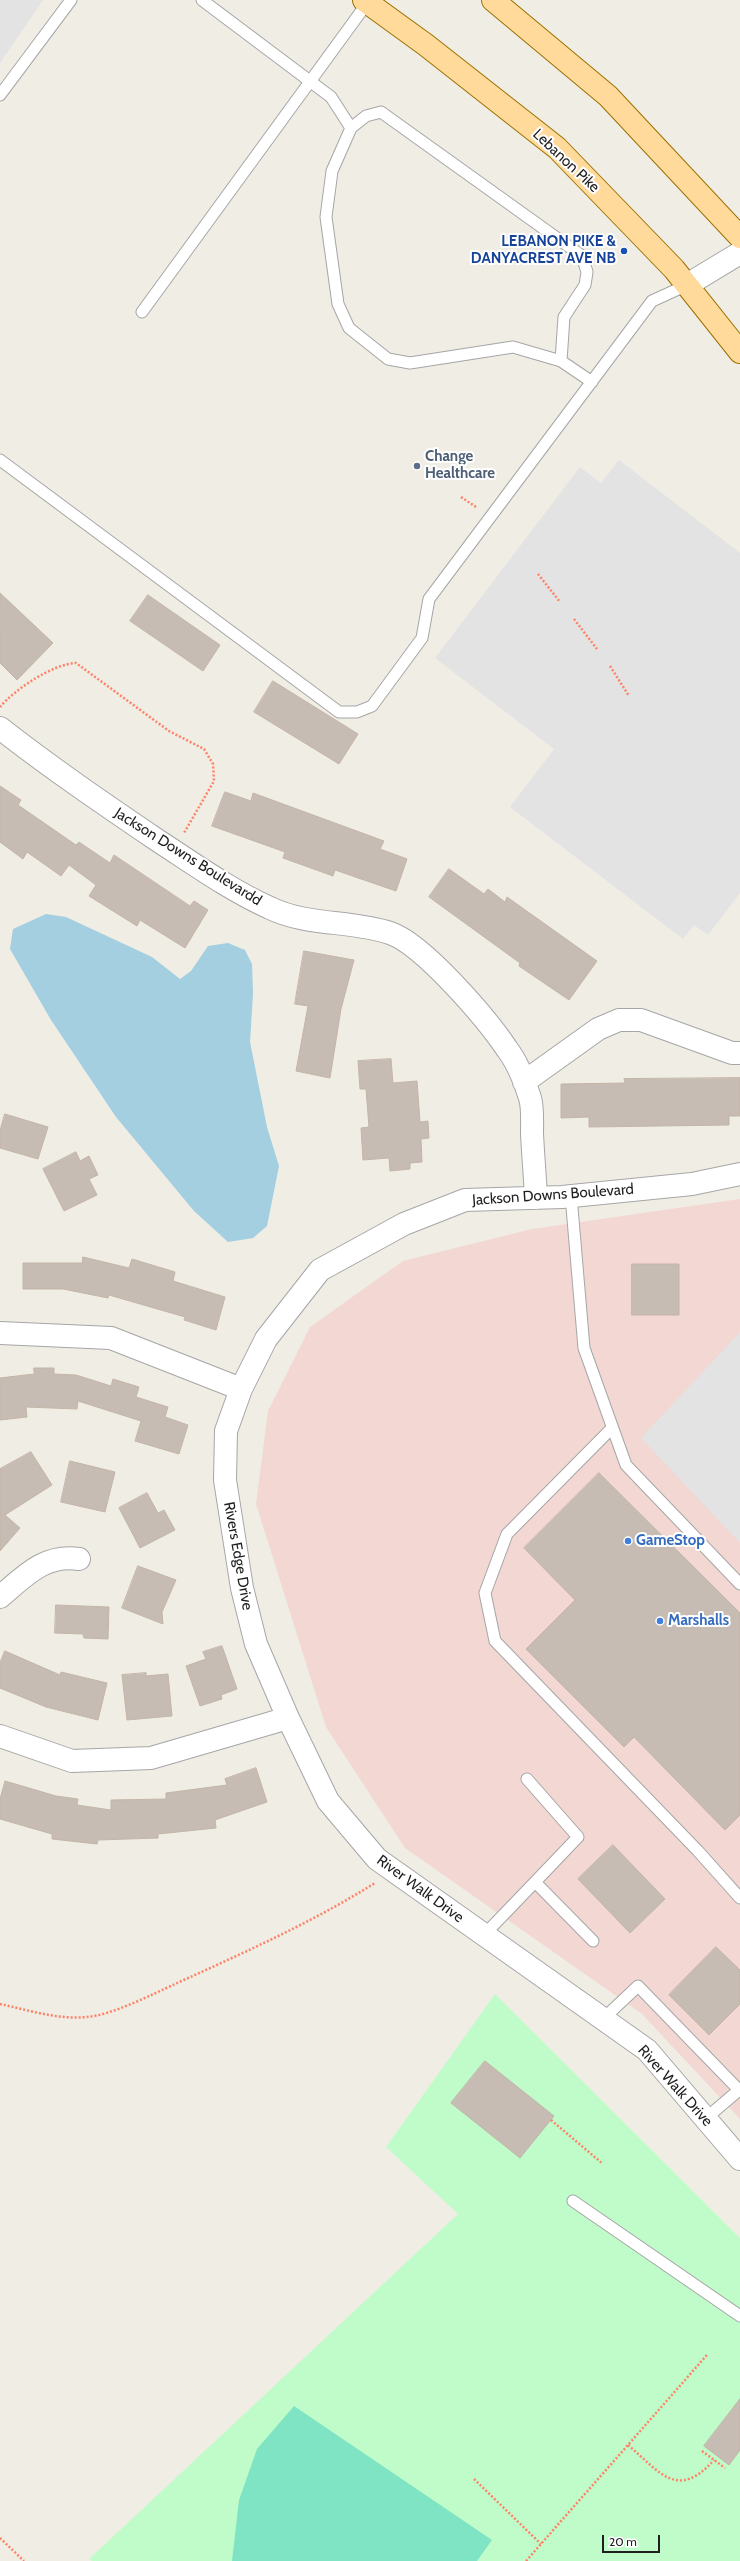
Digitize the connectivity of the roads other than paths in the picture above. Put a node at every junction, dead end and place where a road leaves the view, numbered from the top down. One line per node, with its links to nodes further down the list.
1 (71, 0): 6 (lane)
2 (202, 0): 5 (lane)
3 (493, 0): 8 (main road)
4 (366, 1): 5 (lane); 10 (main road, Lebanon Pike)
5 (310, 80): 7 (lane); 11 (lane)
6 (0, 95)
7 (351, 128): 13 (lane); 13 (lane)
8 (740, 237)
9 (740, 253): 10 (street)
10 (687, 285): 12 (main road, Lebanon Pike); 14 (lane)
11 (142, 312)
12 (740, 352)
13 (561, 361): 14 (lane)
14 (592, 382): 15 (lane)
15 (0, 460)
16 (0, 728): 18 (street, Jackson Downs Boulevardd)
17 (740, 1053): 18 (street)
18 (524, 1082): 21 (street, Jackson Downs Boulevardd)
19 (740, 1174): 20 (street, Jackson Downs Boulevard)
20 (571, 1196): 21 (street, Jackson Downs Boulevard); 24 (lane)
21 (536, 1198): 23 (street, Jackson Downs Boulevard)
22 (0, 1333): 23 (street)
23 (241, 1389): 28 (street, Rivers Edge Drive)
24 (612, 1428): 26 (lane); 32 (lane)
25 (79, 1559): 27 (street)
26 (740, 1584)
27 (0, 1597)
28 (288, 1718): 29 (street); 33 (street, River Walk Drive)
29 (0, 1736)
30 (527, 1779): 31 (lane)
31 (535, 1882): 33 (lane); 34 (lane)
32 (740, 1898)
33 (484, 1935): 35 (street, River Walk Drive)
34 (593, 1941)
35 (604, 2019): 36 (street, River Walk Drive); 36 (lane)
36 (706, 2119): 37 (street, River Walk Drive)
37 (740, 2159)
38 (574, 2201): 39 (lane)
39 (740, 2316)

